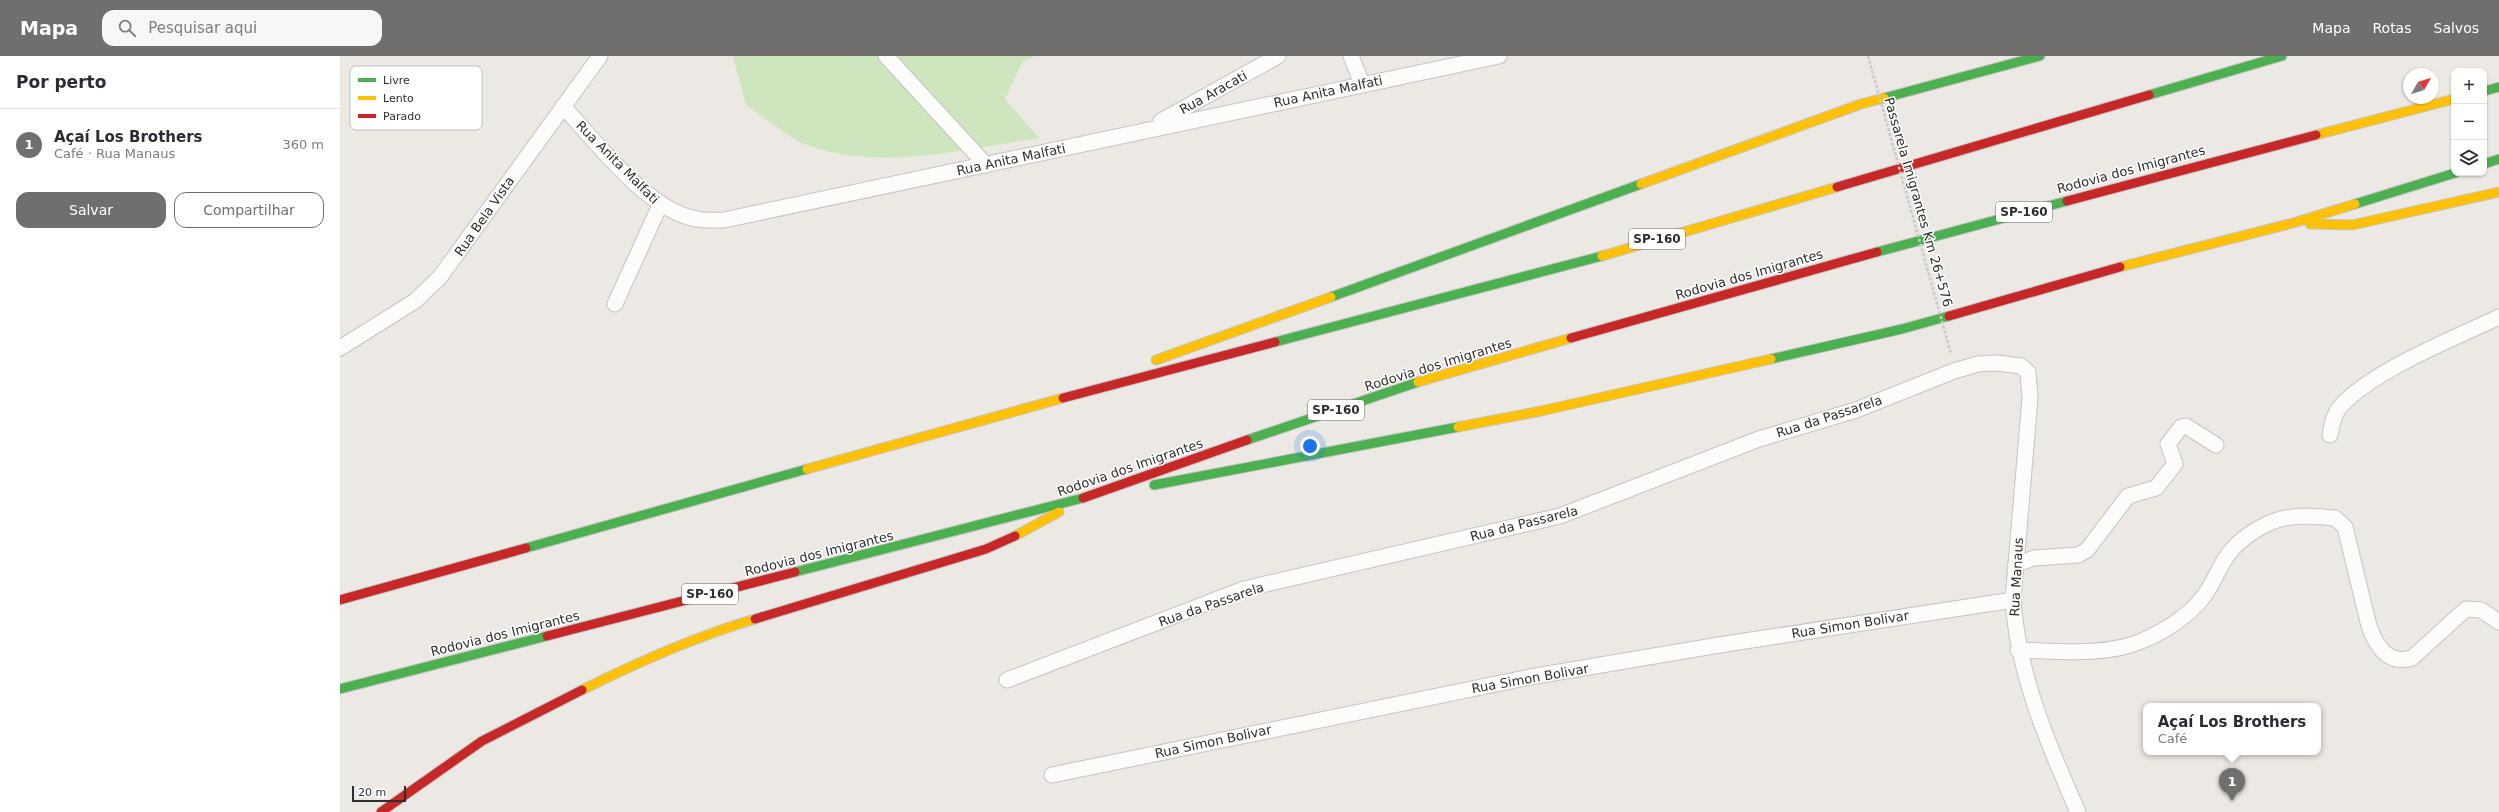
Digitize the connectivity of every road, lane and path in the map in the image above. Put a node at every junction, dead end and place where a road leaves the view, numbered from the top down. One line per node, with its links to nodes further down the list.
1 (600, 56): 13 (street, Rua Bela Vista)
2 (886, 56): 17 (street)
3 (1278, 56): 14 (street, Rua Aracati)
4 (1351, 56): 9 (street)
5 (1499, 56): 9 (street, Rua Anita Malfati)
6 (1868, 56): 25 (path, Passarela Imigrantes Km 26+576, bridge)
7 (2040, 56): 26 (highway)
8 (2282, 56): 29 (highway, SP-160)
9 (1362, 84): 14 (street, Rua Anita Malfati)
10 (2499, 87): 11 (highway)
11 (2487, 90)
12 (2451, 100): 32 (highway, Rodovia dos Imigrantes / SP-160)
13 (563, 106): 20 (street, Rua Anita Malfati); 24 (street, Rua Bela Vista)
14 (1148, 129): 17 (street, Rua Anita Malfati)
15 (2499, 159): 16 (highway)
16 (2487, 163)
17 (986, 165): 20 (street, Rua Anita Malfati)
18 (2451, 174): 21 (highway)
19 (2499, 192): 21 (highway)
20 (660, 205): 22 (street)
21 (2293, 223): 32 (highway)
22 (615, 304)
23 (2499, 317): 30 (street)
24 (343, 343)
25 (1951, 354)
26 (1148, 363)
27 (1125, 371): 29 (highway)
28 (2030, 379): 33 (street, Rua Manaus); 38 (street, Rua da Passarela)
29 (1028, 407): 34 (highway, SP-160)
30 (2330, 435)
31 (2216, 445): 33 (street)
32 (1081, 499): 39 (highway, Rodovia dos Imigrantes / SP-160); 41 (highway)
33 (2016, 564): 35 (street, Rua Manaus)
34 (340, 600)
35 (2012, 600): 37 (street, Rua Manaus); 40 (street, Rua Simon Bolivar)
36 (2499, 622): 37 (street)
37 (2018, 650): 42 (street, Rua Manaus)
38 (1007, 680)
39 (340, 689)
40 (1052, 775)
41 (381, 812)
42 (2078, 812)

